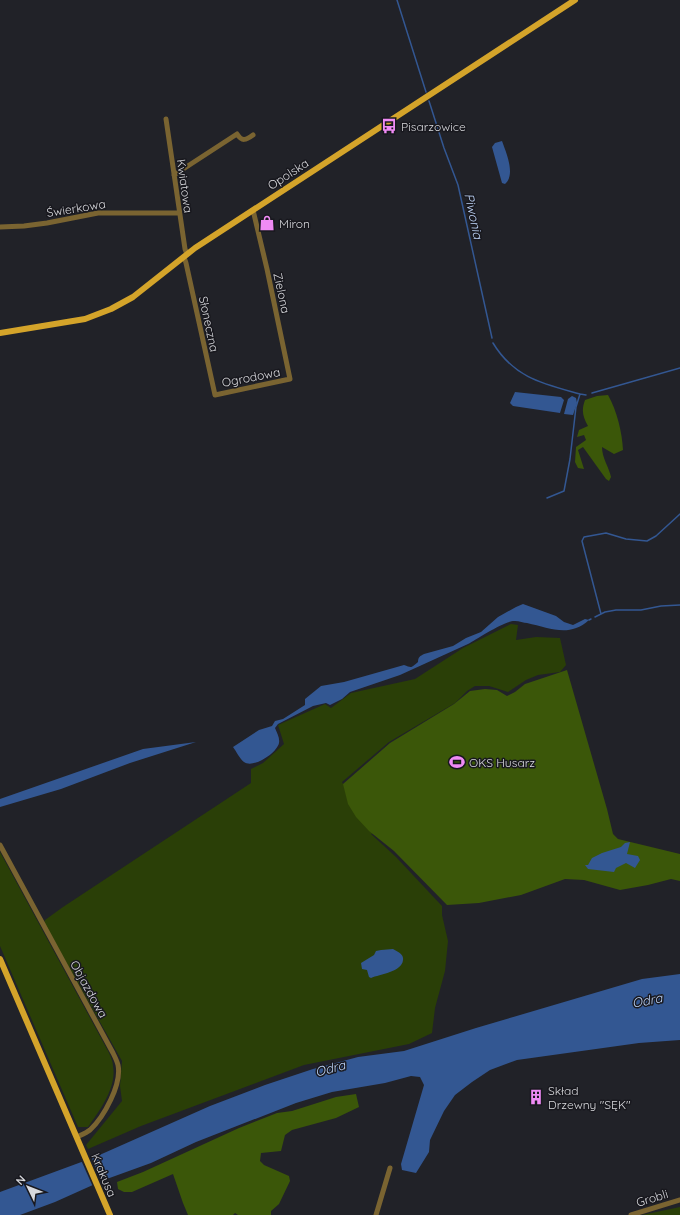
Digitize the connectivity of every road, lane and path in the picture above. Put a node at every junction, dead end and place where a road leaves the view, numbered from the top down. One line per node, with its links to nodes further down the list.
1 (575, 0): 5 (main road, Opolska)
2 (166, 119): 4 (street, Kwiatowa)
3 (253, 135): 4 (street)
4 (174, 175): 6 (street, Kwiatowa)
5 (253, 210): 8 (main road, Opolska); 10 (street, Zielona)
6 (179, 213): 7 (street, Świerkowa); 8 (street, Kwiatowa)
7 (0, 227)
8 (185, 256): 9 (main road, Opolska); 11 (street, Słoneczna)
9 (0, 333)
10 (290, 380): 11 (street, Ogrodowa)
11 (214, 395)
12 (0, 845): 14 (street, Objazdowa)
13 (0, 959): 14 (main road, Krakusa)
14 (79, 1143): 17 (main road, Krakusa)
15 (390, 1168): 18 (street)
16 (680, 1200): 19 (street, Grobli)
17 (110, 1215)
18 (376, 1215)
19 (631, 1215)

